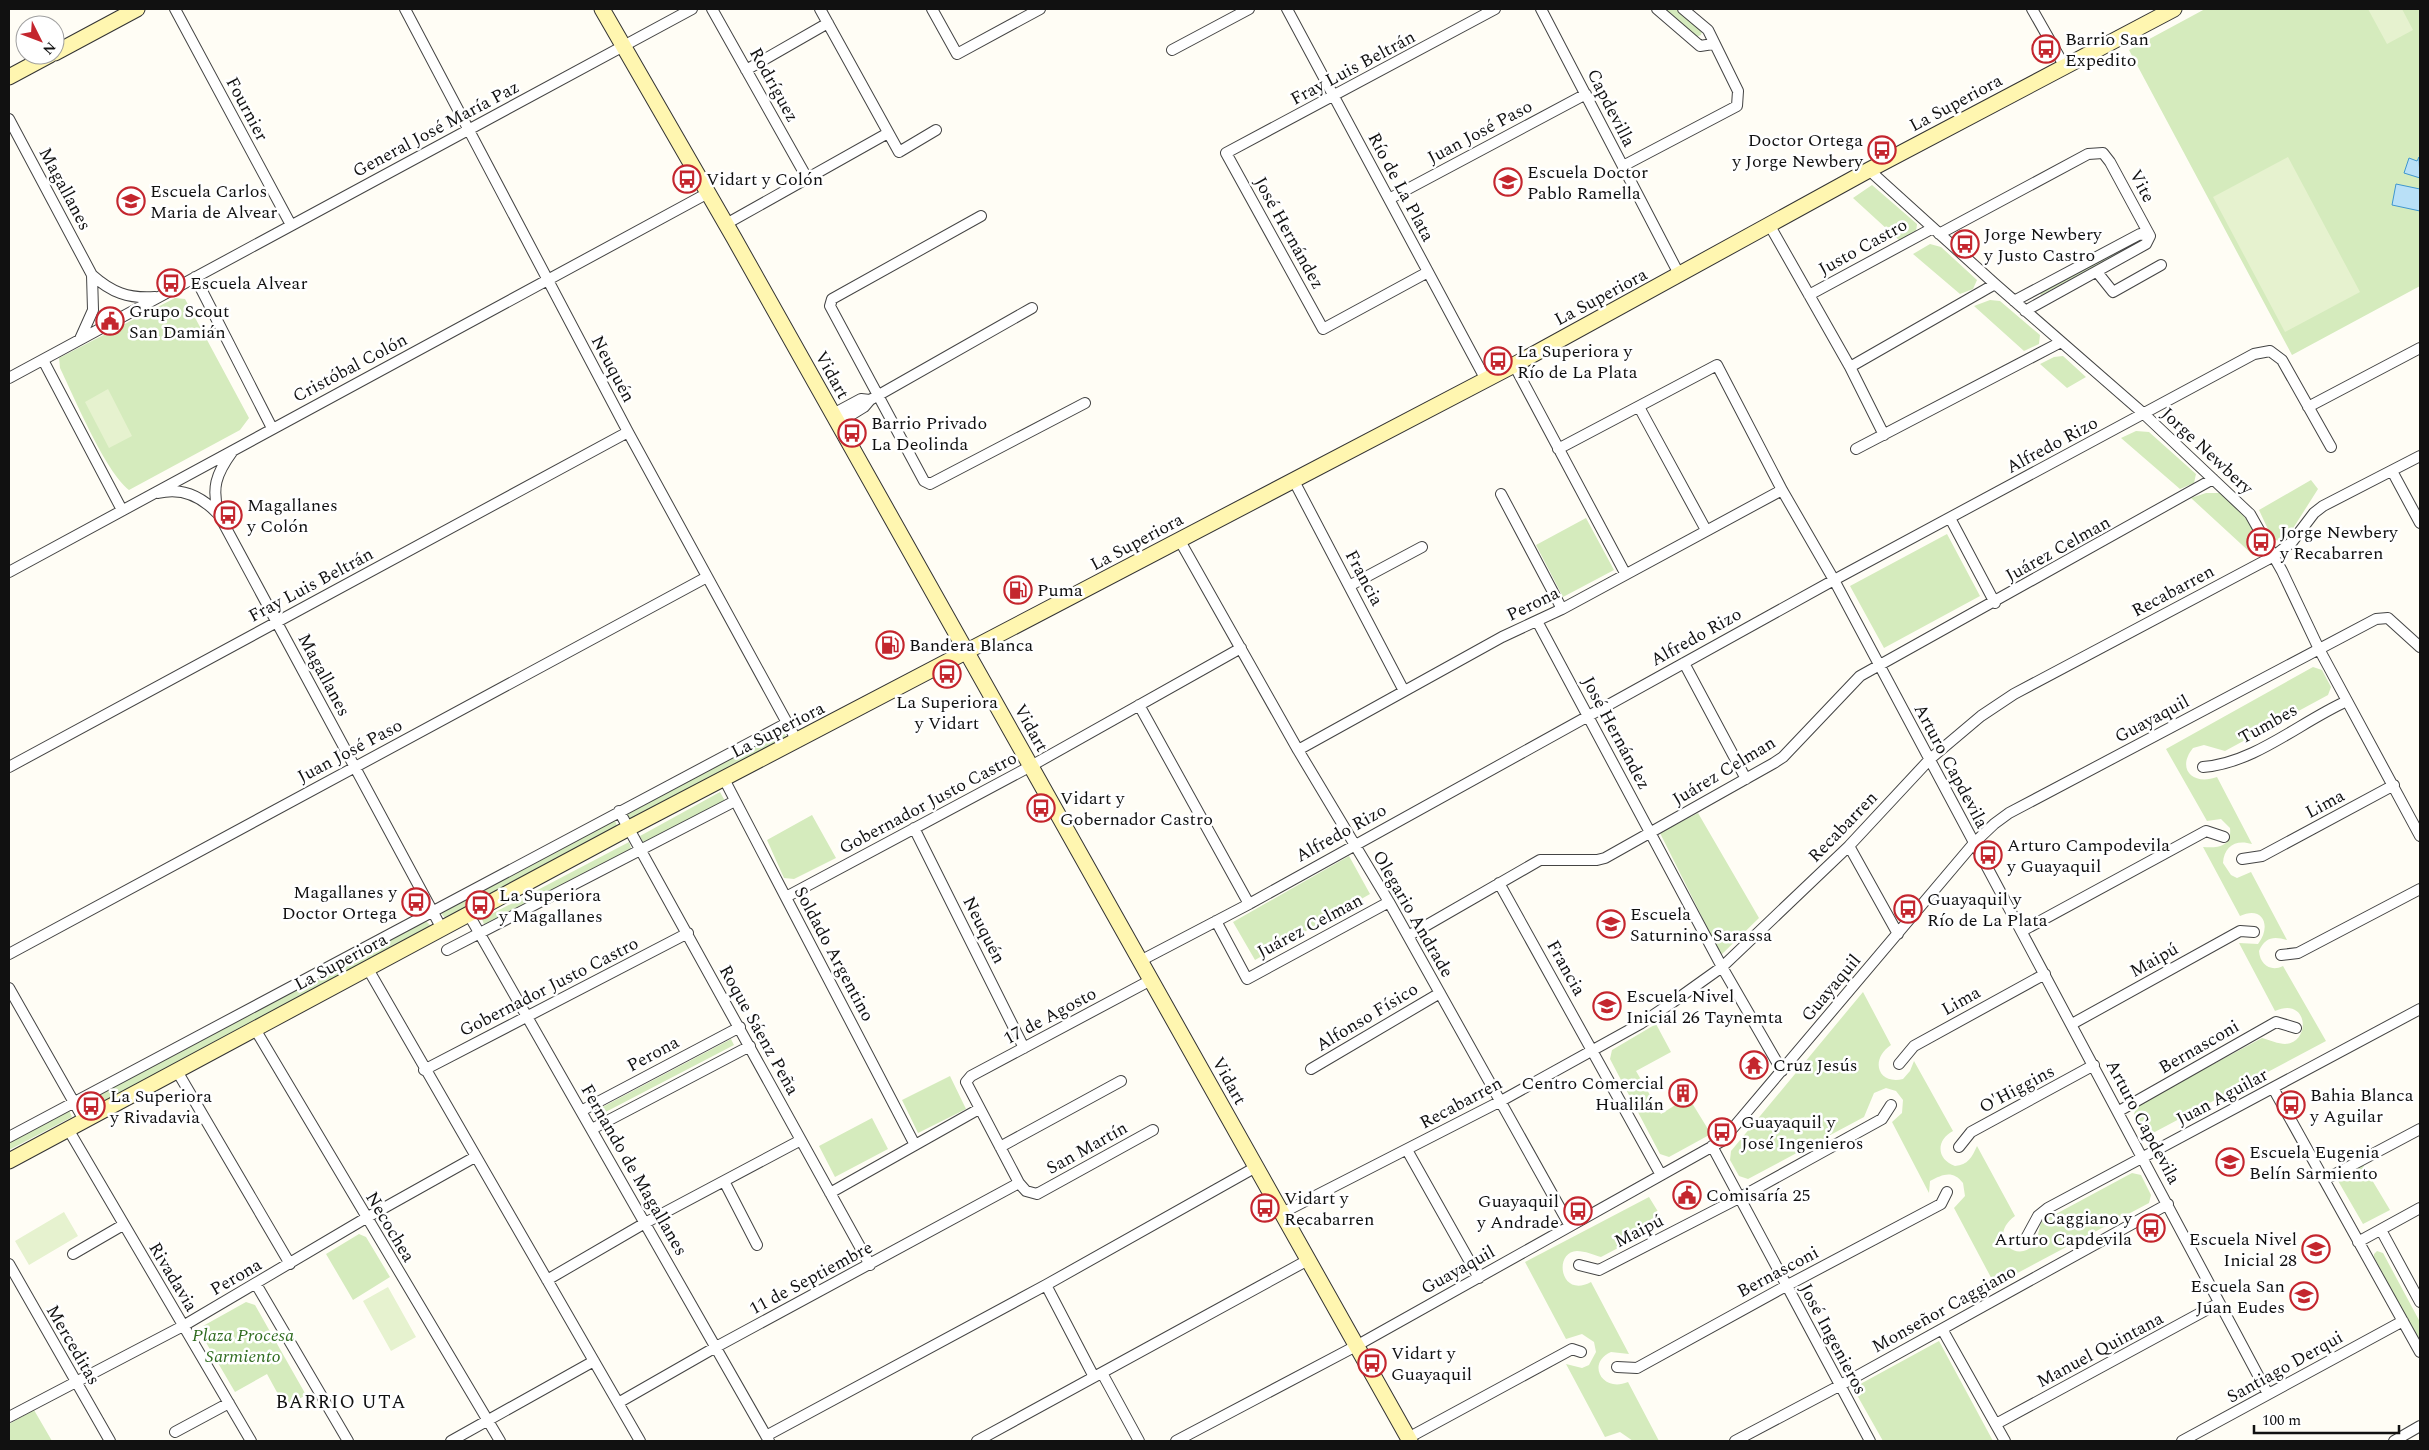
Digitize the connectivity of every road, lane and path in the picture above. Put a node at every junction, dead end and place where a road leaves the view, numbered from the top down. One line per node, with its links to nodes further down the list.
1 (138, 9): 21 (main road)
2 (176, 9): 42 (street, Fournier)
3 (405, 9): 30 (street, Neuquén)
4 (602, 9): 20 (main road, Vidart)
5 (692, 9): 20 (street, General José María Paz)
6 (712, 9): 25 (street, Rodríguez)
7 (820, 9): 18 (street)
8 (932, 9): 9 (street)
9 (1040, 9)
10 (1248, 9): 22 (street)
11 (1287, 9): 28 (street, Río de La Plata)
12 (1495, 9): 28 (street, Fray Luis Beltrán)
13 (1541, 9): 27 (street, Capdevilla)
14 (1657, 9): 19 (street)
15 (1683, 9): 19 (street)
16 (2032, 9): 24 (street)
17 (2174, 9): 24 (main road, La Superiora)
18 (828, 23): 25 (street); 32 (street)
19 (1713, 44): 35 (street)
20 (622, 46): 30 (street, General José María Paz); 38 (main road, Vidart)
21 (65, 48)
22 (1172, 50)
23 (31, 65): 26 (main road)
24 (2065, 67): 36 (main road, La Superiora)
25 (746, 70): 37 (street, Rodríguez)
26 (9, 77)
27 (1586, 94): 35 (street, Capdevilla); 39 (street, Juan José Paso)
28 (1334, 97): 33 (street, Fray Luis Beltrán); 39 (street, Río de La Plata)
29 (9, 120): 49 (street, Magallanes)
30 (468, 129): 42 (street, General José María Paz); 52 (street, Neuquén)
31 (936, 130): 32 (street)
32 (888, 132): 37 (street)
33 (1226, 153): 47 (street, José Hernández)
34 (2103, 153): 44 (street, Justo Castro); 45 (street, Vite)
35 (1623, 166): 50 (street, Capdevilla)
36 (1869, 170): 43 (main road, La Superiora); 44 (street, Jorge Newbery)
37 (808, 178): 41 (street)
38 (708, 194): 41 (main road, Vidart); 52 (street, Cristóbal Colón)
39 (1389, 199): 47 (street, Río de La Plata)
40 (981, 216): 67 (street)
41 (726, 224): 72 (main road, Vidart)
42 (290, 226): 51 (street, General José María Paz)
43 (1770, 226): 50 (main road, La Superiora); 54 (street)
44 (1936, 231): 53 (street, Jorge Newbery); 54 (street, Justo Castro)
45 (2150, 236): 48 (street); 56 (street)
46 (2161, 265): 48 (street)
47 (1428, 272): 66 (street, Río de La Plata)
48 (2097, 272): 58 (street)
49 (92, 275): 55 (street); 59 (street)
50 (1680, 276): 63 (main road, La Superiora)
51 (195, 277): 55 (street, General José María Paz); 73 (street)
52 (548, 280): 73 (street, Cristóbal Colón); 74 (street, Neuquén)
53 (1995, 284): 56 (street, Jorge Newbery); 64 (street)
54 (1809, 295): 64 (street)
55 (158, 297): 59 (street, General José María Paz)
56 (2014, 301): 58 (street, Jorge Newbery)
57 (1032, 308): 67 (street)
58 (2025, 311): 60 (street, Jorge Newbery)
59 (80, 340): 62 (street, General José María Paz)
60 (2061, 342): 71 (street, Jorge Newbery); 75 (street)
61 (2420, 348): 70 (street)
62 (43, 360): 65 (street, General José María Paz); 87 (street)
63 (1514, 365): 66 (main road, La Superiora); 77 (street)
64 (1850, 367): 75 (street)
65 (9, 378)
66 (1486, 380): 83 (main road, La Superiora)
67 (874, 397): 68 (street); 72 (street)
68 (1085, 403)
69 (1639, 407): 77 (street); 84 (street, Arturo Capdevila); 91 (street)
70 (2308, 407): 71 (street, Alfredo Rizo); 76 (street)
71 (2144, 414): 82 (street, Jorge Newbery); 89 (street, Alfredo Rizo)
72 (835, 418): 107 (main road, Vidart)
73 (272, 428): 79 (street, Cristóbal Colón)
74 (628, 432): 97 (street, Neuquén); 103 (street, Fray Luis Beltrán)
75 (1884, 435): 78 (street)
76 (2331, 447)
77 (1558, 449): 96 (street)
78 (1856, 449)
79 (233, 450): 86 (street, Cristóbal Colón); 88 (street, Magallanes)
80 (2420, 456): 81 (street, Recabarren)
81 (2392, 470): 90 (street); 94 (street, Recabarren)
82 (2213, 479): 94 (street, Jorge Newbery); 100 (street, Juárez Celman)
83 (1294, 481): 92 (main road, La Superiora); 99 (street, Francia)
84 (1782, 490): 91 (street, Perona); 98 (street, Arturo Capdevila)
85 (1501, 494): 101 (street)
86 (151, 495): 87 (street, Cristóbal Colón); 88 (street, Magallanes)
87 (122, 510): 95 (street, Cristóbal Colón)
88 (219, 515): 103 (street, Magallanes)
89 (1950, 518): 98 (street, Alfredo Rizo); 100 (street)
90 (2420, 523)
91 (1706, 530): 96 (street, Perona)
92 (1180, 541): 105 (street, Olegario Andrade); 107 (main road, La Superiora)
93 (1422, 547): 99 (street)
94 (2274, 556): 106 (street, Jorge Newbery); 117 (street, Recabarren)
95 (9, 572)
96 (1625, 573): 101 (street, Perona)
97 (707, 577): 114 (street, Neuquén); 120 (street, Juan José Paso)
98 (1834, 580): 108 (street, Alfredo Rizo); 109 (street, Arturo Capdevila)
99 (1350, 586): 110 (street, Francia)
100 (1995, 603): 109 (street, Juárez Celman)
101 (1562, 609): 102 (street, Perona)
102 (1537, 621): 110 (street, Perona); 113 (street, José Hernández)
103 (277, 622): 119 (street, Fray Luis Beltrán); 120 (street, Magallanes)
104 (2420, 647): 106 (street, Guayaquil)
105 (1241, 648): 112 (street, Gobernador Justo Castro); 116 (street, Olegario Andrade)
106 (2318, 649): 111 (street, Jorge Newbery); 132 (street, Guayaquil)
107 (967, 653): 115 (main road, La Superiora); 118 (main road, Vidart)
108 (1684, 663): 113 (street, Alfredo Rizo); 123 (street)
109 (1878, 666): 117 (street, Arturo Capdevila); 123 (street, Juárez Celman)
110 (1404, 691): 116 (street, Perona)
111 (2347, 702): 121 (street, Tumbes); 124 (street, Jorge Newbery)
112 (1139, 705): 118 (street, Gobernador Justo Castro); 141 (street)
113 (1588, 715): 129 (street, José Hernández); 133 (street, Alfredo Rizo)
114 (787, 722): 115 (street, Neuquén); 126 (street)
115 (797, 741): 122 (main road, La Superiora)
116 (1298, 750): 133 (street, Olegario Andrade)
117 (1930, 759): 132 (street, Arturo Capdevila); 134 (street, Recabarren)
118 (1031, 766): 128 (street, Gobernador Justo Castro); 155 (main road, Vidart)
119 (9, 767)
120 (355, 767): 142 (street, Magallanes); 153 (street, Juan José Paso)
121 (2203, 767)
122 (724, 779): 125 (street, Soldado Argentino); 127 (main road, La Superiora)
123 (1746, 779): 129 (street, Juárez Celman)
124 (2394, 786): 130 (street, Jorge Newbery); 136 (street, Lima)
125 (735, 801): 135 (street); 139 (street, Soldado Argentino)
126 (620, 811): 127 (street, Roque Sáenz Peña); 142 (street)
127 (629, 828): 135 (street, Roque Sáenz Peña); 143 (main road, La Superiora)
128 (914, 828): 139 (street, Gobernador Justo Castro); 169 (street, Neuquén)
129 (1652, 832): 137 (street, Juárez Celman); 156 (street, José Hernández)
130 (2420, 836)
131 (2224, 837): 146 (street)
132 (1974, 843): 146 (street, Arturo Capdevila); 150 (street, Guayaquil)
133 (1354, 845): 140 (street, Olegario Andrade); 141 (street, Alfredo Rizo)
134 (1849, 846): 150 (street); 156 (street, Recabarren)
135 (641, 850): 148 (street); 149 (street, Roque Sáenz Peña)
136 (2242, 859)
137 (1499, 884): 151 (street, Juárez Celman); 170 (street, Francia)
138 (2420, 888): 154 (street)
139 (786, 897): 192 (street, Soldado Argentino)
140 (1389, 902): 144 (street, Juárez Celman); 151 (street, Olegario Andrade)
141 (1248, 904): 144 (street, Alfredo Rizo)
142 (432, 911): 145 (street, Magallanes); 180 (street)
143 (469, 915): 145 (main road, La Superiora); 148 (street, Fernando de Magallanes)
144 (1216, 921): 155 (street, Alfredo Rizo)
145 (442, 929): 157 (main road, La Superiora)
146 (2022, 931): 158 (street, Arturo Capdevila)
147 (2254, 932): 164 (street, Maipú)
148 (480, 933): 152 (street); 163 (street, Fernando de Magallanes)
149 (688, 934): 163 (street, Gobernador Justo Castro); 165 (street, Roque Sáenz Peña)
150 (1898, 934): 175 (street, Guayaquil)
151 (1408, 936): 161 (street, Olegario Andrade)
152 (447, 950)
153 (9, 954)
154 (2281, 955)
155 (1140, 961): 159 (main road, Vidart)
156 (1722, 967): 170 (street, Recabarren); 175 (street, José Hernández)
157 (368, 969): 167 (main road, La Superiora); 174 (street)
158 (2045, 974): 164 (street, Arturo Capdevila); 171 (street, Lima)
159 (1151, 980): 169 (street, 17 de Agosto); 200 (main road, Vidart)
160 (9, 988): 180 (street)
161 (1440, 993): 173 (street, Alfonso Físico); 179 (street, Olegario Andrade)
162 (2420, 1009): 178 (street, Juan Aguilar)
163 (528, 1017): 174 (street, Gobernador Justo Castro); 183 (street, Fernando de Magallanes)
164 (2072, 1024): 172 (street, Arturo Capdevila)
165 (740, 1027): 168 (street, Roque Sáenz Peña); 183 (street, Perona)
166 (2296, 1028): 184 (street, Bernasconi)
167 (255, 1029): 176 (main road, La Superiora); 211 (street, Necochea)
168 (750, 1046): 187 (street); 191 (street, Roque Sáenz Peña)
169 (1024, 1048): 182 (street, 17 de Agosto)
170 (1593, 1049): 179 (street, Recabarren); 201 (street, Francia)
171 (1899, 1064)
172 (2094, 1065): 184 (street, Arturo Capdevila); 195 (street, O'Higgins)
173 (1311, 1068)
174 (424, 1070): 197 (street)
175 (1782, 1070): 193 (street, Guayaquil)
176 (177, 1071): 185 (main road, La Superiora); 222 (street)
177 (1121, 1081): 194 (street)
178 (2273, 1088): 198 (street, Juan Aguilar); 202 (street)
179 (1501, 1101): 196 (street, Recabarren); 214 (street, Olegario Andrade)
180 (74, 1102): 185 (street); 190 (street)
181 (1891, 1105): 207 (street, Maipú)
182 (979, 1109): 192 (street); 194 (street)
183 (581, 1111): 187 (street, Fernando de Magallanes)
184 (2119, 1111): 198 (street, Arturo Capdevila)
185 (84, 1120): 186 (main road, La Superiora)
186 (68, 1129): 199 (main road, La Superiora); 213 (street, Rivadavia)
187 (592, 1129): 212 (street, Fernando de Magallanes)
188 (2420, 1129): 202 (street)
189 (1153, 1130): 204 (street, San Martín)
190 (9, 1137)
191 (801, 1140): 203 (street); 206 (street, Roque Sáenz Peña)
192 (915, 1145): 206 (street)
193 (1712, 1146): 201 (street, Guayaquil); 207 (street, José Ingenieros)
194 (1000, 1147): 204 (street)
195 (1959, 1147)
196 (1407, 1150): 210 (street, Recabarren); 225 (street)
197 (475, 1157): 211 (street, Perona); 226 (street)
198 (2144, 1158): 208 (street, Arturo Capdevila); 216 (street, Juan Aguilar)
199 (9, 1161)
200 (1256, 1167): 210 (main road, Vidart); 228 (street)
201 (1661, 1175): 214 (street, Guayaquil)
202 (2324, 1180): 217 (street)
203 (724, 1181): 212 (street); 218 (street)
204 (1019, 1183): 223 (street, 11 de Septiembre)
205 (1947, 1192): 229 (street, Bernasconi)
206 (830, 1193): 223 (street, Roque Sáenz Peña)
207 (1740, 1198): 224 (street, Maipú); 229 (street, José Ingenieros)
208 (2168, 1204): 231 (street, Arturo Capdevila); 234 (street, Monseñor Caggiano)
209 (2420, 1208): 215 (street)
210 (1282, 1213): 220 (main road, Vidart)
211 (366, 1218): 222 (street, Perona); 248 (street, Necochea)
212 (645, 1223): 226 (street); 236 (street, Fernando de Magallanes)
213 (123, 1225): 219 (street); 233 (street, Rivadavia)
214 (1570, 1226): 225 (street, Guayaquil)
215 (2381, 1230): 217 (street); 230 (street)
216 (2025, 1240)
217 (2358, 1242): 232 (street)
218 (757, 1245)
219 (73, 1254)
220 (1308, 1260): 235 (main road, Vidart); 241 (street)
221 (9, 1264): 242 (street, Merceditas)
222 (290, 1264): 227 (street, Perona)
223 (870, 1265): 236 (street, 11 de Septiembre)
224 (1579, 1265)
225 (1479, 1278): 235 (street, Guayaquil)
226 (547, 1280): 239 (street)
227 (256, 1284): 233 (street, Perona); 256 (street)
228 (1046, 1285): 241 (street); 252 (street)
229 (1786, 1286): 240 (street, Bernasconi); 243 (street, José Ingenieros)
230 (2420, 1302)
231 (2219, 1303): 244 (street, Arturo Capdevila); 249 (street, Manuel Quintana)
232 (2403, 1321): 238 (street); 244 (street, Santiago Derqui)
233 (183, 1326): 242 (street, Perona); 245 (street, Rivadavia)
234 (1942, 1329): 243 (street, Monseñor Caggiano); 249 (street)
235 (1356, 1346): 253 (main road, Vidart); 262 (street, Guayaquil)
236 (716, 1347): 246 (street, 11 de Septiembre); 252 (street, Fernando de Magallanes)
237 (1582, 1352): 253 (street)
238 (2420, 1352)
239 (594, 1361): 246 (street); 248 (street)
240 (1617, 1367)
241 (1098, 1375): 260 (street); 261 (street)
242 (76, 1382): 247 (street, Perona); 254 (street, Merceditas)
243 (1839, 1386): 263 (street, Monseñor Caggiano); 264 (street, José Ingenieros)
244 (2268, 1394): 266 (street, Santiago Derqui)
245 (229, 1403): 251 (street); 255 (street, Rivadavia)
246 (618, 1403): 259 (street)
247 (9, 1417)
248 (487, 1421): 257 (street); 258 (street, Necochea)
249 (1996, 1424): 265 (street)
250 (2420, 1426): 267 (street)
251 (175, 1432)
252 (767, 1439)
253 (1409, 1440)
254 (110, 1441)
255 (251, 1441)
256 (348, 1441)
257 (452, 1441)
258 (500, 1441)
259 (640, 1441)
260 (977, 1441)
261 (1139, 1441)
262 (1176, 1441)
263 (1734, 1441)
264 (1870, 1441)
265 (2005, 1441)
266 (2182, 1441)
267 (2394, 1441)

